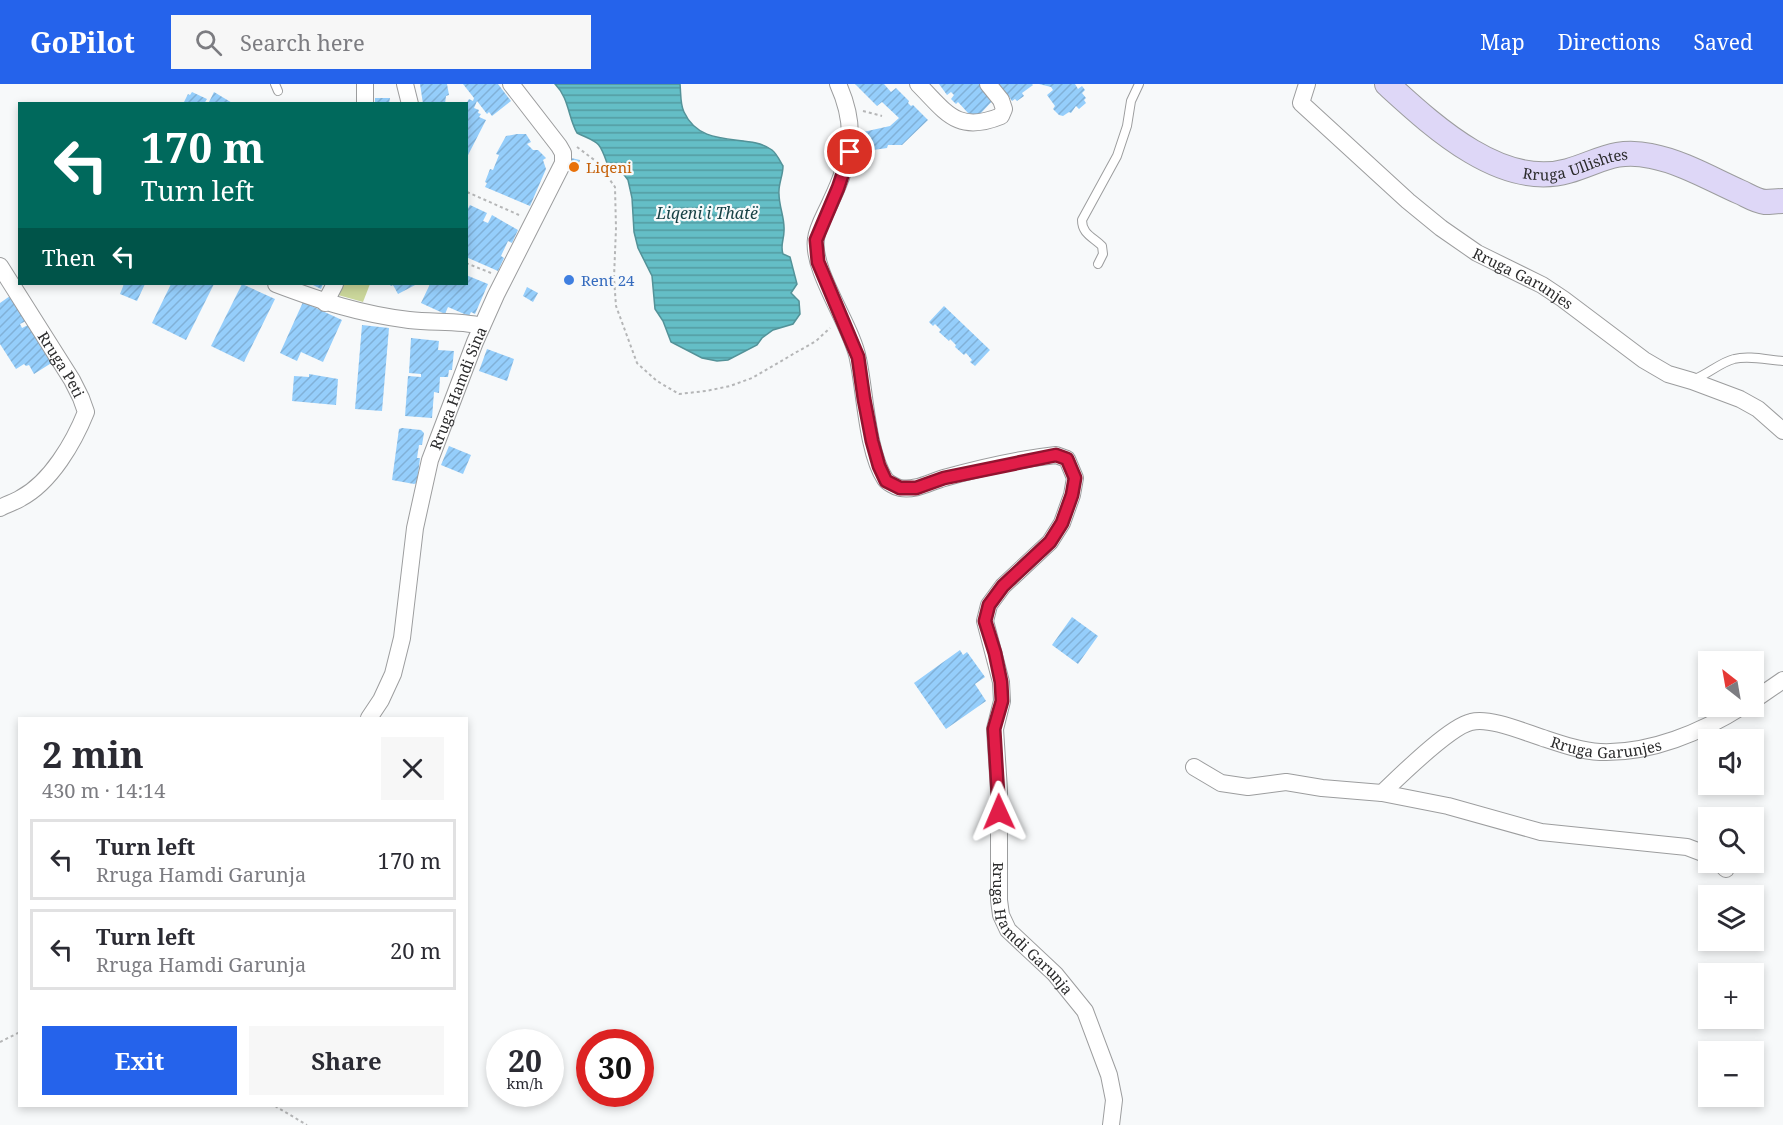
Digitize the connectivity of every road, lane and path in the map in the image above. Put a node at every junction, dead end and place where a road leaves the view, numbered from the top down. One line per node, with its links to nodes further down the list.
1 (365, 84): 10 (street)
2 (405, 84): 11 (street)
3 (511, 84): 14 (street, Rruga Hamdi Sina)
4 (838, 84): 42 (street, Rruga Hamdi Garunja)
5 (918, 84): 6 (street)
6 (988, 84)
7 (1139, 84): 19 (lane)
8 (1307, 84): 28 (street, Rruga Garunjes)
9 (1387, 84): 16 (street, Rruga Ullishtes)
10 (365, 102)
11 (410, 102)
12 (861, 111): 13 (path)
13 (882, 116)
14 (548, 132): 17 (street, Rruga Hamdi Sina); 25 (path)
15 (468, 192): 17 (path)
16 (1783, 201)
17 (534, 222): 26 (street, Rruga Hamdi Sina)
18 (468, 263): 21 (path)
19 (1098, 264)
20 (0, 266): 30 (street, Rruga Peti)
21 (491, 273)
22 (279, 285): 24 (street)
23 (334, 285): 24 (street)
24 (325, 303): 26 (street)
25 (830, 323)
26 (482, 326): 33 (street, Rruga Hamdi Sina)
27 (1783, 361): 28 (lane)
28 (1692, 381): 29 (street, Rruga Garunjes)
29 (1783, 431)
30 (0, 508)
31 (1783, 680): 32 (street)
32 (1764, 693)
33 (370, 717)
34 (1725, 717): 36 (street, Rruga Garunjes)
35 (1194, 767): 36 (street)
36 (1382, 793): 37 (street)
37 (1698, 851)
38 (18, 1033): 39 (path)
39 (0, 1042)
40 (276, 1107): 41 (path)
41 (307, 1125)
42 (1111, 1125)

